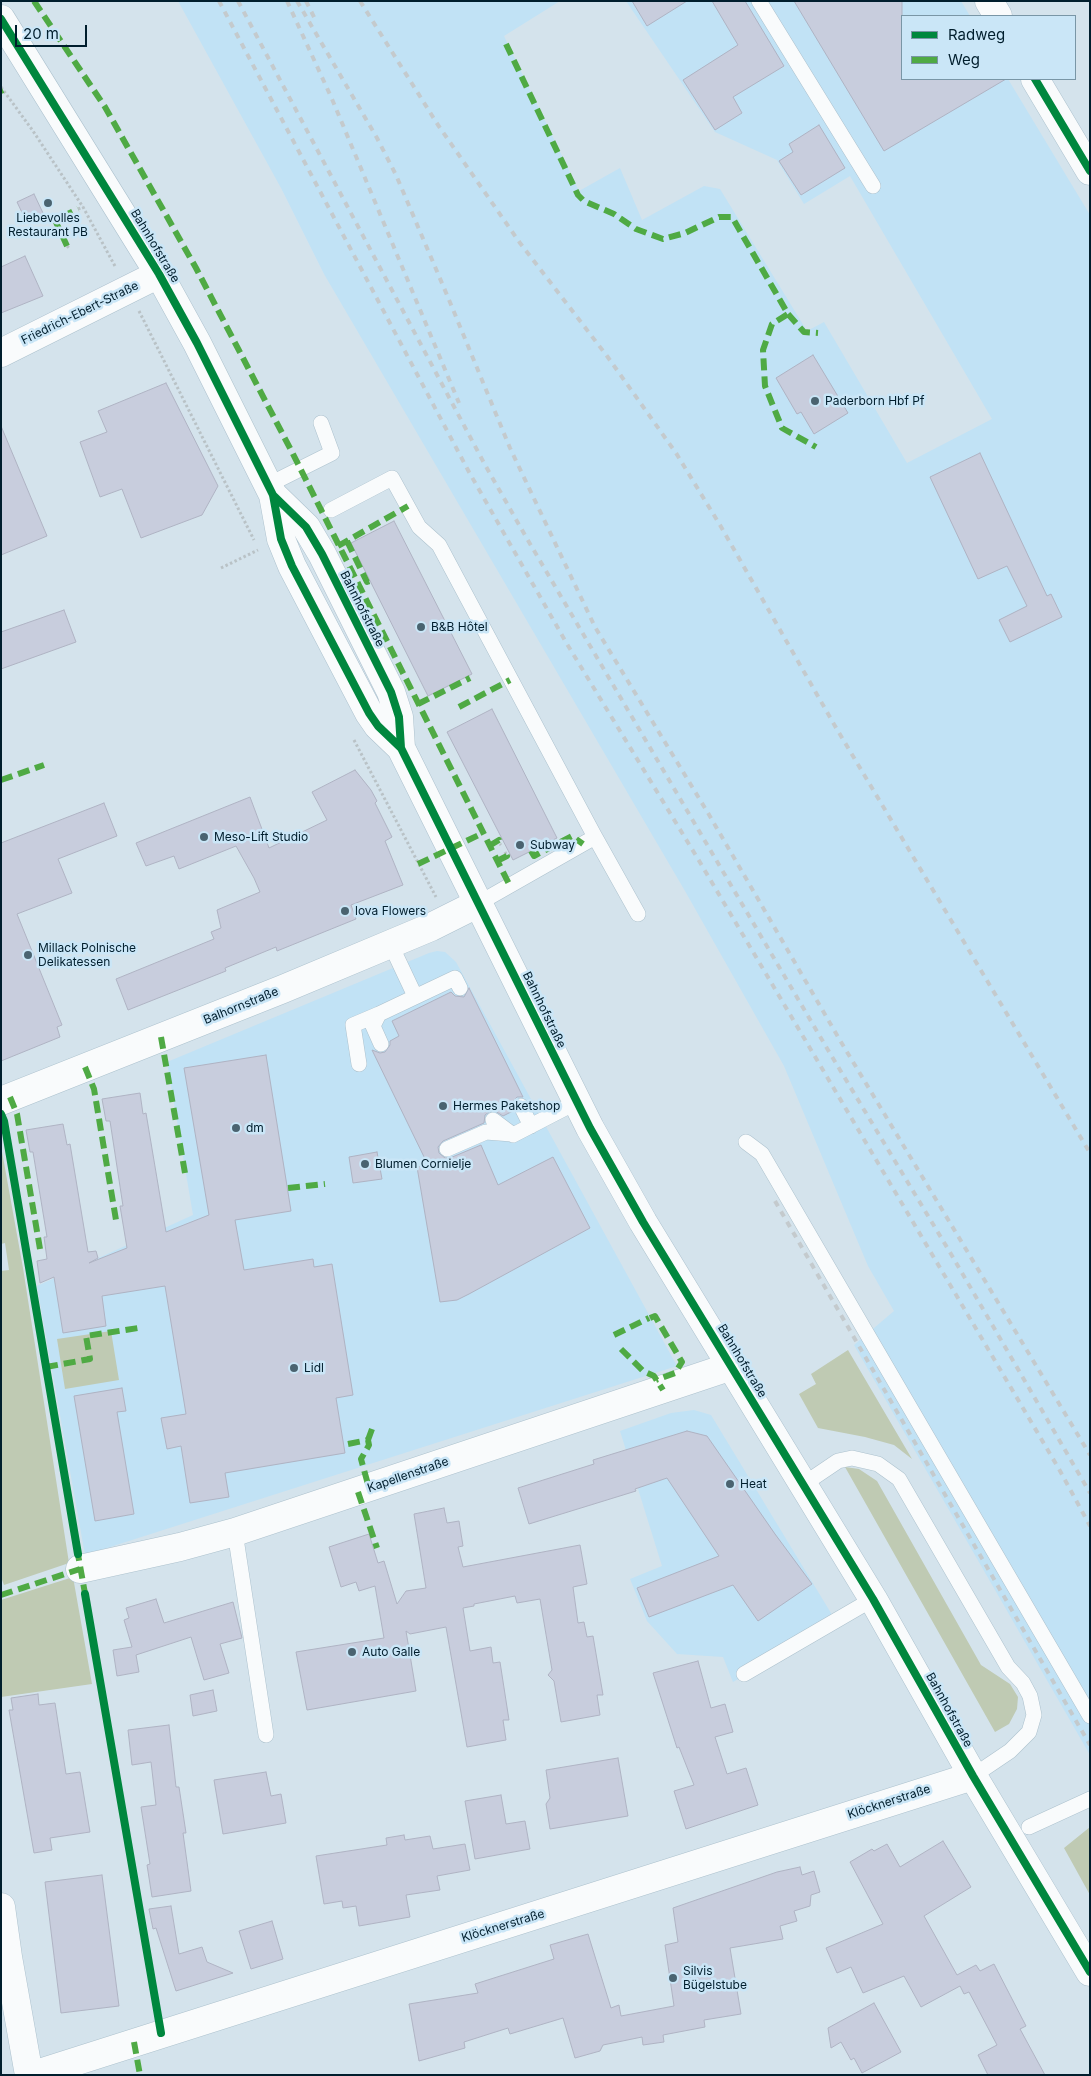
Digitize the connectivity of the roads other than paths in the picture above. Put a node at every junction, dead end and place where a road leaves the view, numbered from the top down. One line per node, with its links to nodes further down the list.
1 (759, 1): 7 (lane)
2 (989, 1): 3 (street)
3 (997, 15)
4 (1, 19): 8 (street, Bahnhofstraße)
5 (1036, 80): 6 (street)
6 (1090, 171)
7 (873, 186)
8 (159, 274): 9 (street, Friedrich-Ebert-Straße); 11 (street, Bahnhofstraße)
9 (1, 352)
10 (321, 423): 11 (lane)
11 (271, 490): 14 (street, Bahnhofstraße)
12 (331, 510): 13 (lane)
13 (595, 837): 14 (lane); 15 (lane)
14 (479, 903): 16 (street, Balhornstraße); 23 (street, Bahnhofstraße)
15 (638, 914)
16 (390, 943): 18 (lane); 22 (street, Balhornstraße)
17 (460, 988): 18 (lane)
18 (415, 996): 19 (lane)
19 (376, 1020): 20 (lane); 21 (lane)
20 (381, 1044)
21 (359, 1064)
22 (1, 1101)
23 (577, 1102): 26 (lane); 30 (street, Bahnhofstraße)
24 (521, 1106): 26 (lane)
25 (493, 1120): 27 (lane)
26 (531, 1126): 27 (lane)
27 (513, 1135): 29 (lane)
28 (746, 1142): 36 (lane)
29 (447, 1149)
30 (732, 1366): 31 (street, Bahnhofstraße); 32 (street, Kapellenstraße)
31 (804, 1484): 34 (street, Bahnhofstraße); 38 (lane)
32 (235, 1532): 33 (street, Kapellenstraße); 37 (lane)
33 (80, 1569)
34 (873, 1599): 35 (lane); 38 (street, Bahnhofstraße)
35 (744, 1674)
36 (1090, 1716)
37 (266, 1735)
38 (973, 1776): 43 (street, Bahnhofstraße); 44 (street, Klöcknerstraße)
39 (1090, 1799): 40 (lane)
40 (1029, 1828)
41 (1, 1907): 42 (street)
42 (5, 1958): 44 (street)
43 (1090, 1972)
44 (31, 2075)

